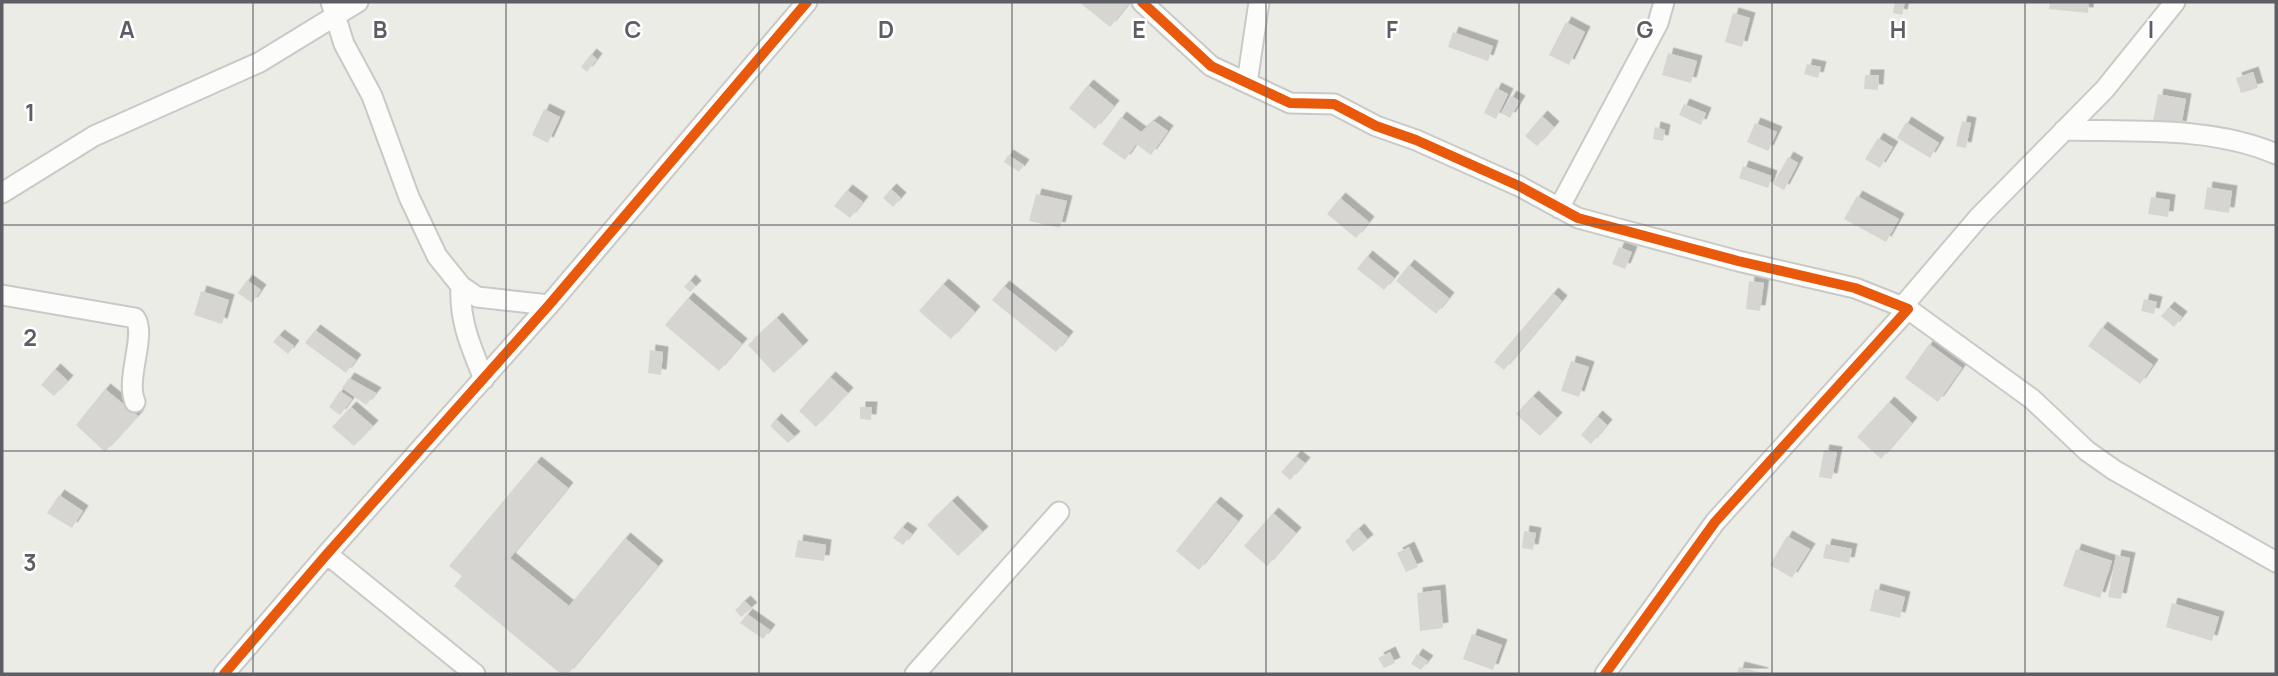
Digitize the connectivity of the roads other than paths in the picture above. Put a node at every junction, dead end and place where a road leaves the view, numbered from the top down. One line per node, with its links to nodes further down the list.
1 (359, 2): 7 (street)
2 (807, 2): 15 (street)
3 (1142, 2): 8 (street)
4 (1258, 2): 8 (street)
5 (1664, 2): 12 (street)
6 (2175, 2): 9 (street)
7 (333, 8): 11 (street); 13 (street)
8 (1247, 83): 12 (street)
9 (2064, 130): 10 (street); 16 (street)
10 (2276, 154)
11 (2, 193)
12 (1559, 208): 16 (street)
13 (461, 286): 15 (street); 17 (street)
14 (2, 295): 18 (street)
15 (549, 305): 17 (street)
16 (1905, 308): 21 (street); 25 (street)
17 (484, 379): 20 (street)
18 (135, 402)
19 (1059, 512): 24 (street)
20 (327, 554): 22 (street); 23 (street)
21 (2276, 562)
22 (224, 674)
23 (475, 674)
24 (915, 674)
25 (1605, 674)

